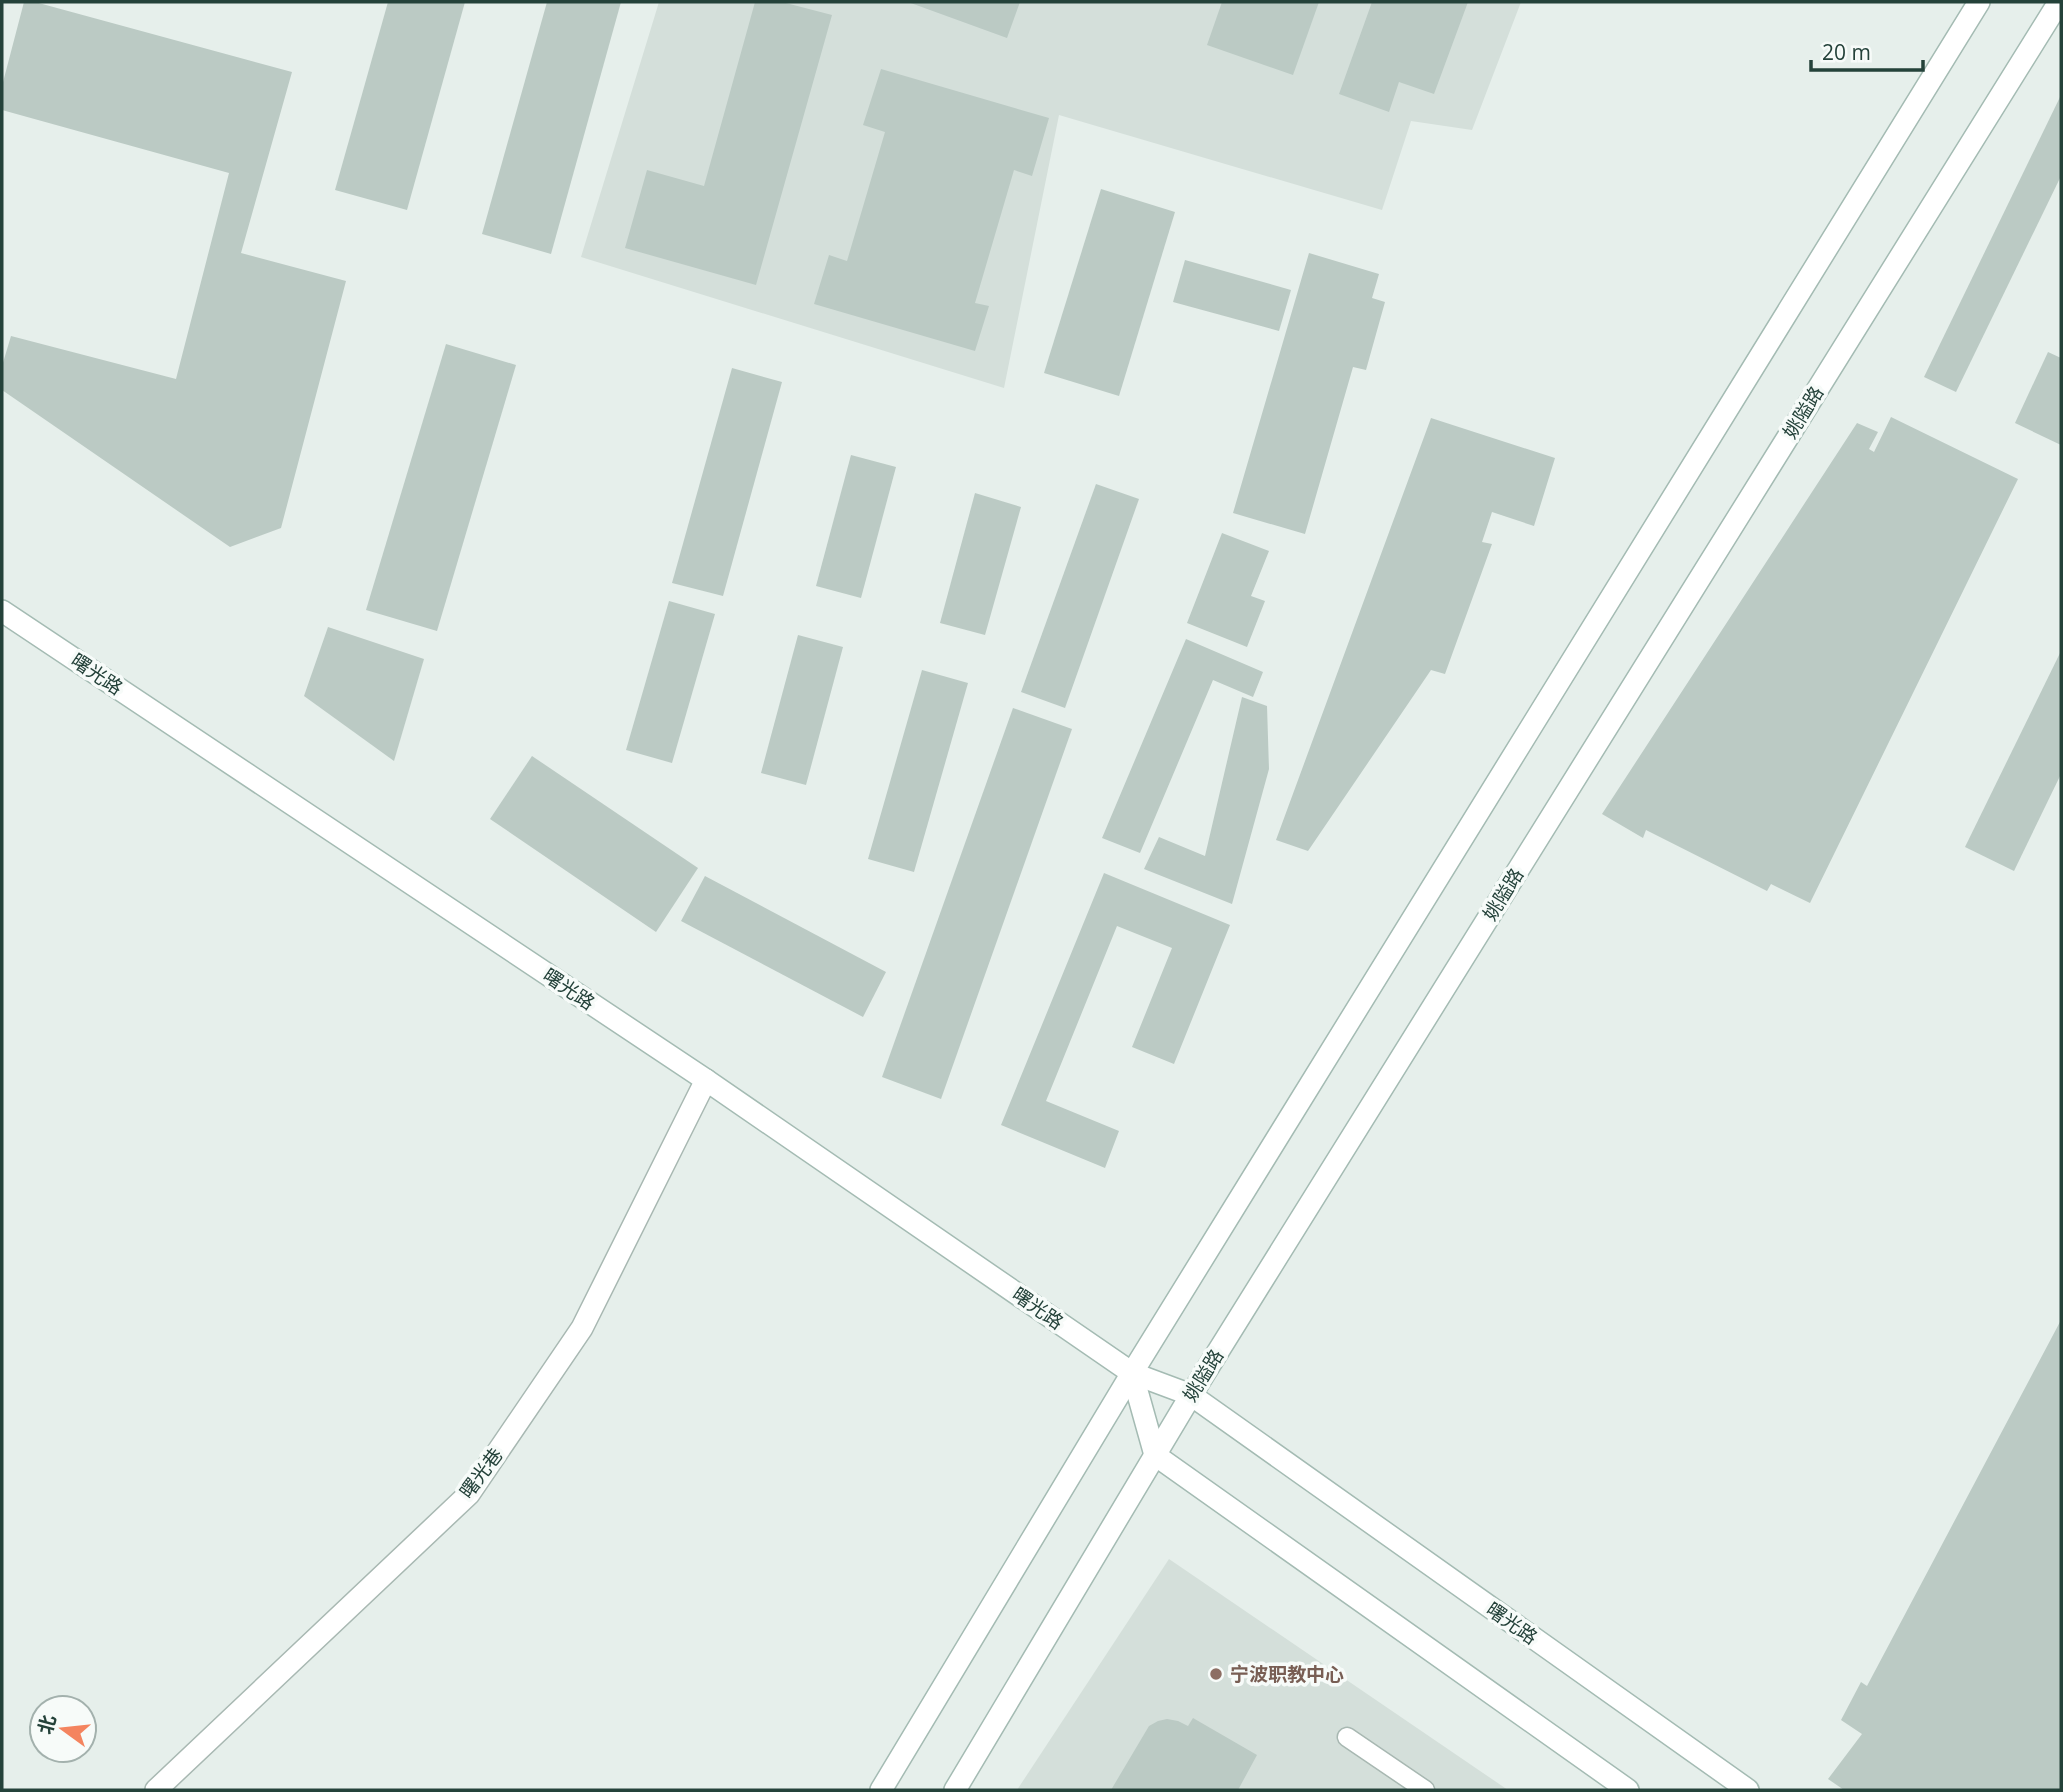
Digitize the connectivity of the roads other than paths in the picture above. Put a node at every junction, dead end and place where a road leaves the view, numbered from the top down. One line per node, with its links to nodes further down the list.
1 (1979, 2): 5 (main road)
2 (2059, 2): 6 (main road, 姚隘路)
3 (2, 611): 4 (main road, 曙光路)
4 (706, 1080): 5 (main road, 曙光路); 9 (main road, 曙光巷)
5 (1132, 1373): 6 (main road, 曙光路); 7 (main road); 10 (main road)
6 (1191, 1395): 7 (main road, 姚隘路); 14 (main road, 曙光路)
7 (1155, 1455): 11 (main road, 姚隘路); 13 (main road)
8 (1347, 1737): 12 (lane)
9 (156, 1790)
10 (881, 1790)
11 (955, 1790)
12 (1425, 1790)
13 (1628, 1790)
14 (1748, 1790)

